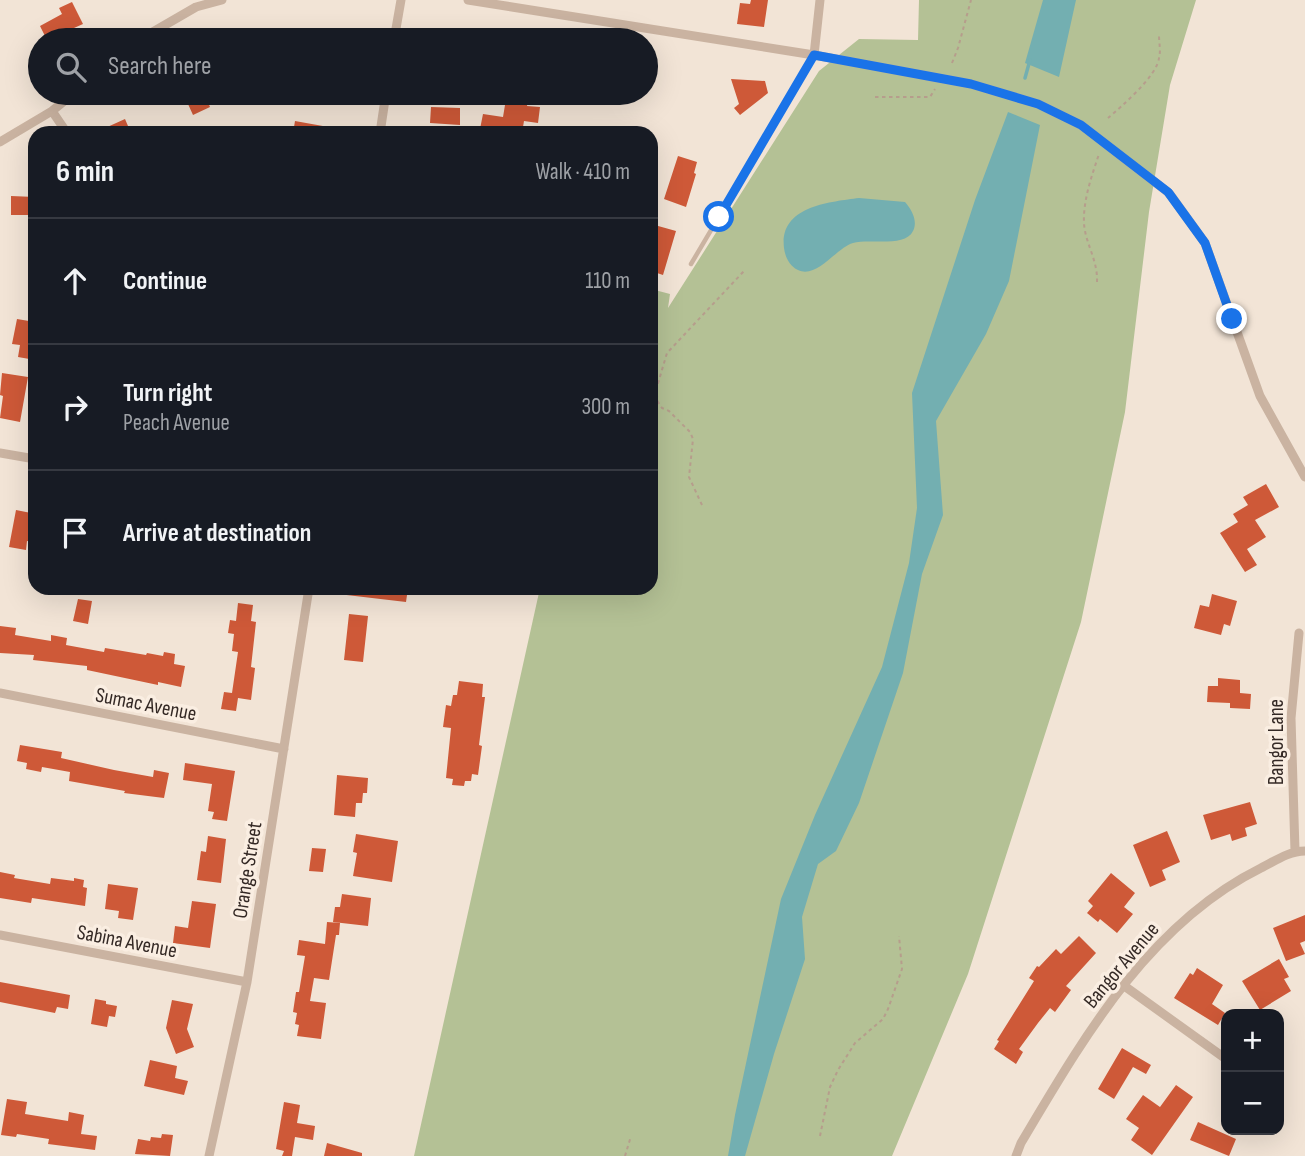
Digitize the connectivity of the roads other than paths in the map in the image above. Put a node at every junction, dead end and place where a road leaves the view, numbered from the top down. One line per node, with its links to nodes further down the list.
1 (222, 0): 5 (street)
2 (401, 0): 6 (street)
3 (468, 0): 7 (street)
4 (820, 0): 9 (street)
5 (160, 28)
6 (396, 28)
7 (644, 28)
8 (658, 30): 9 (street)
9 (814, 55): 16 (lane); 19 (street)
10 (59, 105): 12 (street)
11 (384, 105): 14 (street)
12 (52, 111): 13 (street); 15 (street)
13 (62, 126)
14 (381, 126)
15 (0, 142)
16 (691, 264)
17 (0, 453): 18 (street)
18 (28, 458)
19 (1305, 477)
20 (308, 595): 23 (street, Orange Street)
21 (1299, 633): 24 (street, Bangor Lane)
22 (0, 693): 23 (street, Sumac Avenue)
23 (285, 749): 26 (street, Orange Street)
24 (1300, 851): 27 (street, Bangor Avenue)
25 (0, 934): 26 (street, Sabina Avenue)
26 (247, 982): 29 (street, Orange Street)
27 (1123, 985): 28 (street); 30 (street, Bangor Avenue)
28 (1221, 1055)
29 (209, 1156)
30 (1016, 1156)

